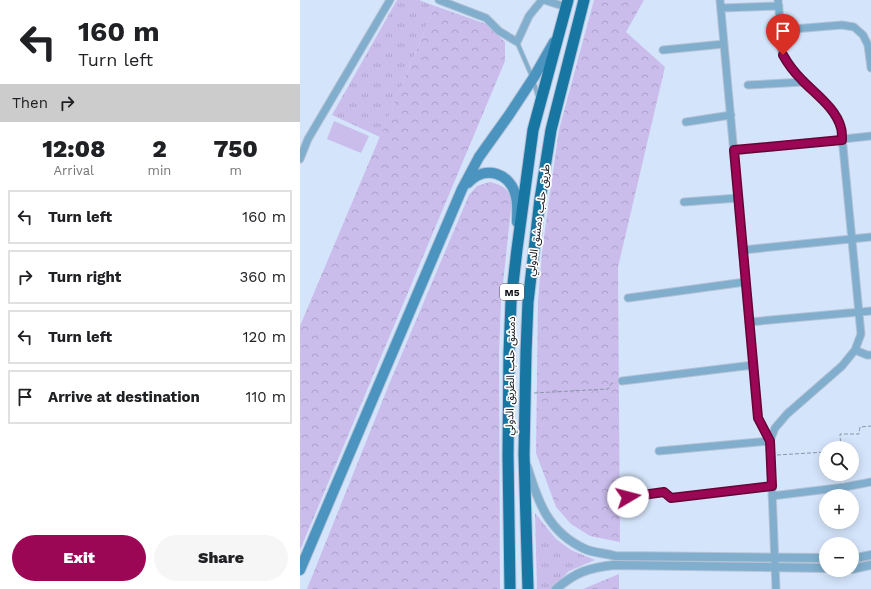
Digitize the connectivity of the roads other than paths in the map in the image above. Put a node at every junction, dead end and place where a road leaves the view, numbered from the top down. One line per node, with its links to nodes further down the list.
1 (390, 0): 24 (street)
2 (439, 0): 11 (street)
3 (543, 0): 7 (street); 11 (street)
4 (584, 0): 43 (highway, طريق حلب دمشق الدولي / M5)
5 (720, 0): 8 (street)
6 (778, 3): 8 (street); 9 (street)
7 (567, 4): 10 (highway, دمشق حلب الطريق الدولي / M5)
8 (721, 8): 12 (street)
9 (781, 30): 14 (street); 16 (street)
10 (558, 36): 15 (main road); 18 (highway, دمشق حلب الطريق الدولي / M5)
11 (517, 42): 15 (lane)
12 (724, 44): 13 (street); 19 (street)
13 (663, 50)
14 (871, 68)
15 (533, 79): 18 (lane); 25 (main road)
16 (804, 82): 17 (street); 22 (street)
17 (748, 85)
18 (540, 104): 30 (highway, دمشق حلب الطريق الدولي / M5)
19 (731, 115): 20 (street); 23 (street)
20 (686, 122)
21 (871, 136): 22 (street)
22 (842, 140): 23 (street); 29 (street)
23 (734, 150): 26 (street)
24 (300, 159)
25 (462, 189): 30 (main road); 58 (main road)
26 (738, 198): 27 (street); 31 (street)
27 (684, 202)
28 (871, 237): 29 (street)
29 (852, 239): 31 (street); 35 (street)
30 (517, 248): 59 (highway, دمشق حلب الطريق الدولي / M5)
31 (743, 250): 32 (street)
32 (745, 282): 33 (street); 36 (street)
33 (628, 298)
34 (871, 311): 35 (street)
35 (859, 312): 36 (street); 37 (street)
36 (749, 322): 39 (street)
37 (855, 350): 38 (street); 41 (street)
38 (871, 355)
39 (753, 365): 40 (street); 41 (street)
40 (622, 381)
41 (770, 441): 42 (street); 45 (street)
42 (658, 451)
43 (524, 454): 48 (street); 60 (highway, طريق حلب دمشق الدولي / M5)
44 (871, 482): 46 (street)
45 (772, 486): 46 (street); 47 (street)
46 (772, 496): 50 (street)
47 (628, 497)
48 (608, 553): 50 (street); 53 (street)
49 (871, 555): 52 (street)
50 (774, 557): 51 (street); 55 (street)
51 (819, 558)
52 (859, 558)
53 (608, 566): 55 (street); 61 (street)
54 (871, 566): 57 (street)
55 (775, 567): 56 (street); 62 (street)
56 (819, 568)
57 (859, 568)
58 (300, 570)
59 (510, 589)
60 (528, 589)
61 (556, 589)
62 (776, 589)

